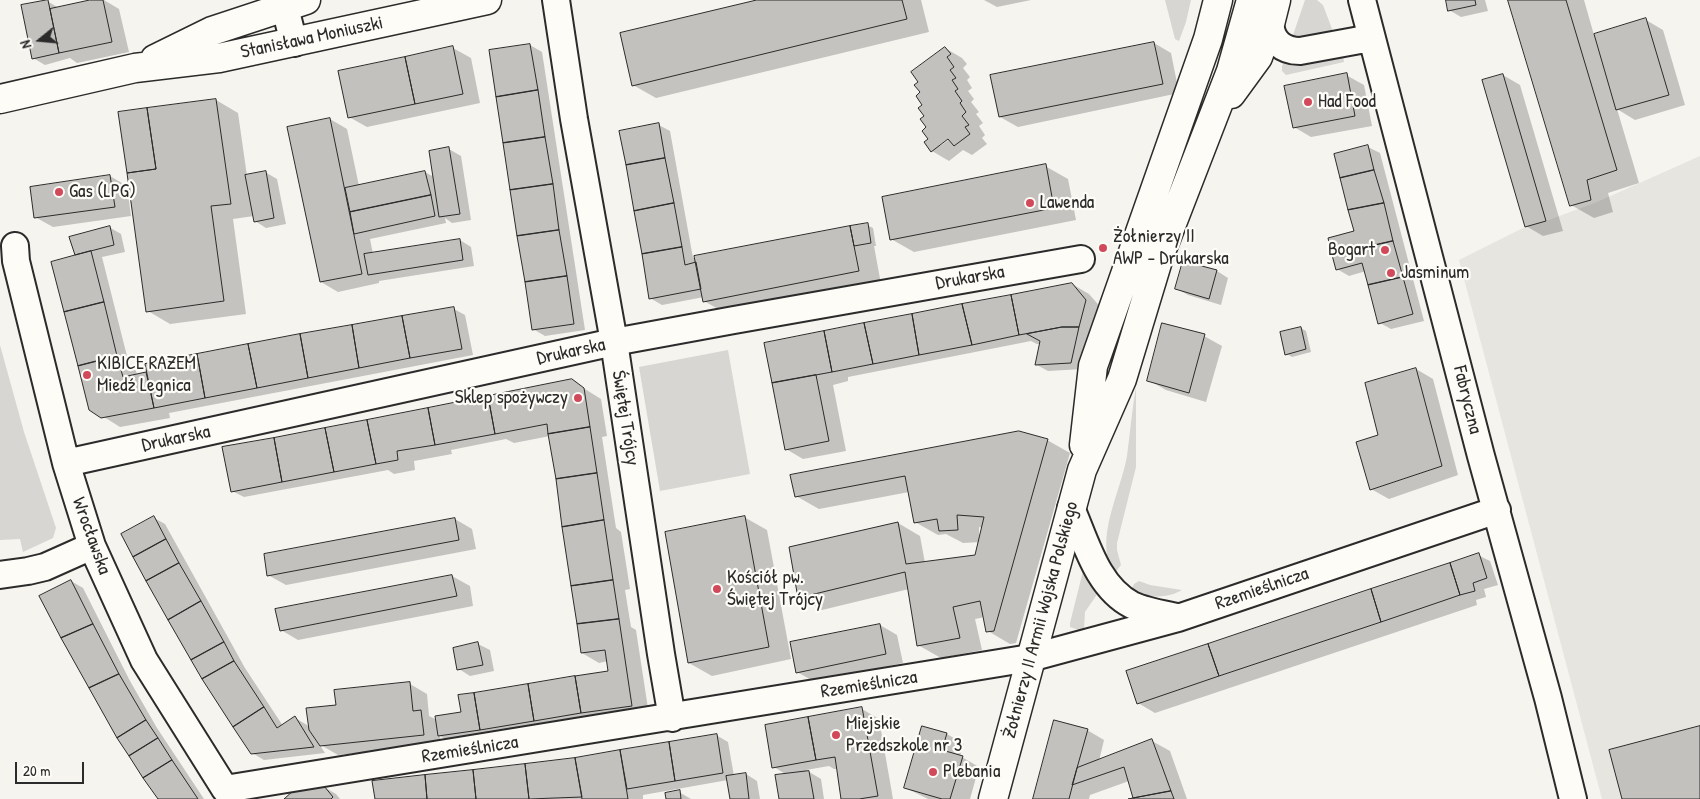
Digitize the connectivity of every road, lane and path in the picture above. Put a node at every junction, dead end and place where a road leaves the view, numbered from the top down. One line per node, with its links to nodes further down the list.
1 (487, 0): 9 (street, Stanisława Moniuszki)
2 (556, 0): 15 (street, Świętej Trójcy)
3 (1218, 0): 17 (street, Żołnierzy II Armii Wojska Polskiego)
4 (1251, 0): 12 (street, Żołnierzy II Armii Wojska Polskiego)
5 (1362, 0): 8 (street, Fabryczna)
6 (291, 2): 9 (street); 10 (street, Stanisława Moniuszki)
7 (1273, 12): 8 (street); 12 (street)
8 (1371, 38): 19 (street, Fabryczna)
9 (294, 43): 10 (street, Stanisława Moniuszki)
10 (135, 68): 11 (street, Stanisława Moniuszki)
11 (0, 99)
12 (1215, 115): 17 (street, Żołnierzy II Armii Wojska Polskiego)
13 (15, 246): 16 (street, Wrocławska)
14 (1081, 259): 15 (street, Drukarska)
15 (614, 342): 16 (street, Drukarska); 24 (street, Świętej Trójcy)
16 (66, 463): 20 (street, Wrocławska)
17 (1082, 470): 18 (street, Żołnierzy II Armii Wojska Polskiego)
18 (1071, 508): 22 (street); 23 (street, Żołnierzy II Armii Wojska Polskiego)
19 (1497, 510): 22 (street, Rzemieślnicza); 27 (street, Fabryczna)
20 (92, 546): 21 (street); 25 (street, Wrocławska)
21 (0, 575)
22 (1178, 618): 23 (street, Rzemieślnicza)
23 (1030, 658): 24 (street, Rzemieślnicza); 26 (street, Żołnierzy II Armii Wojska Polskiego)
24 (672, 718): 25 (street, Rzemieślnicza)
25 (229, 794)
26 (993, 799)
27 (1573, 799)

